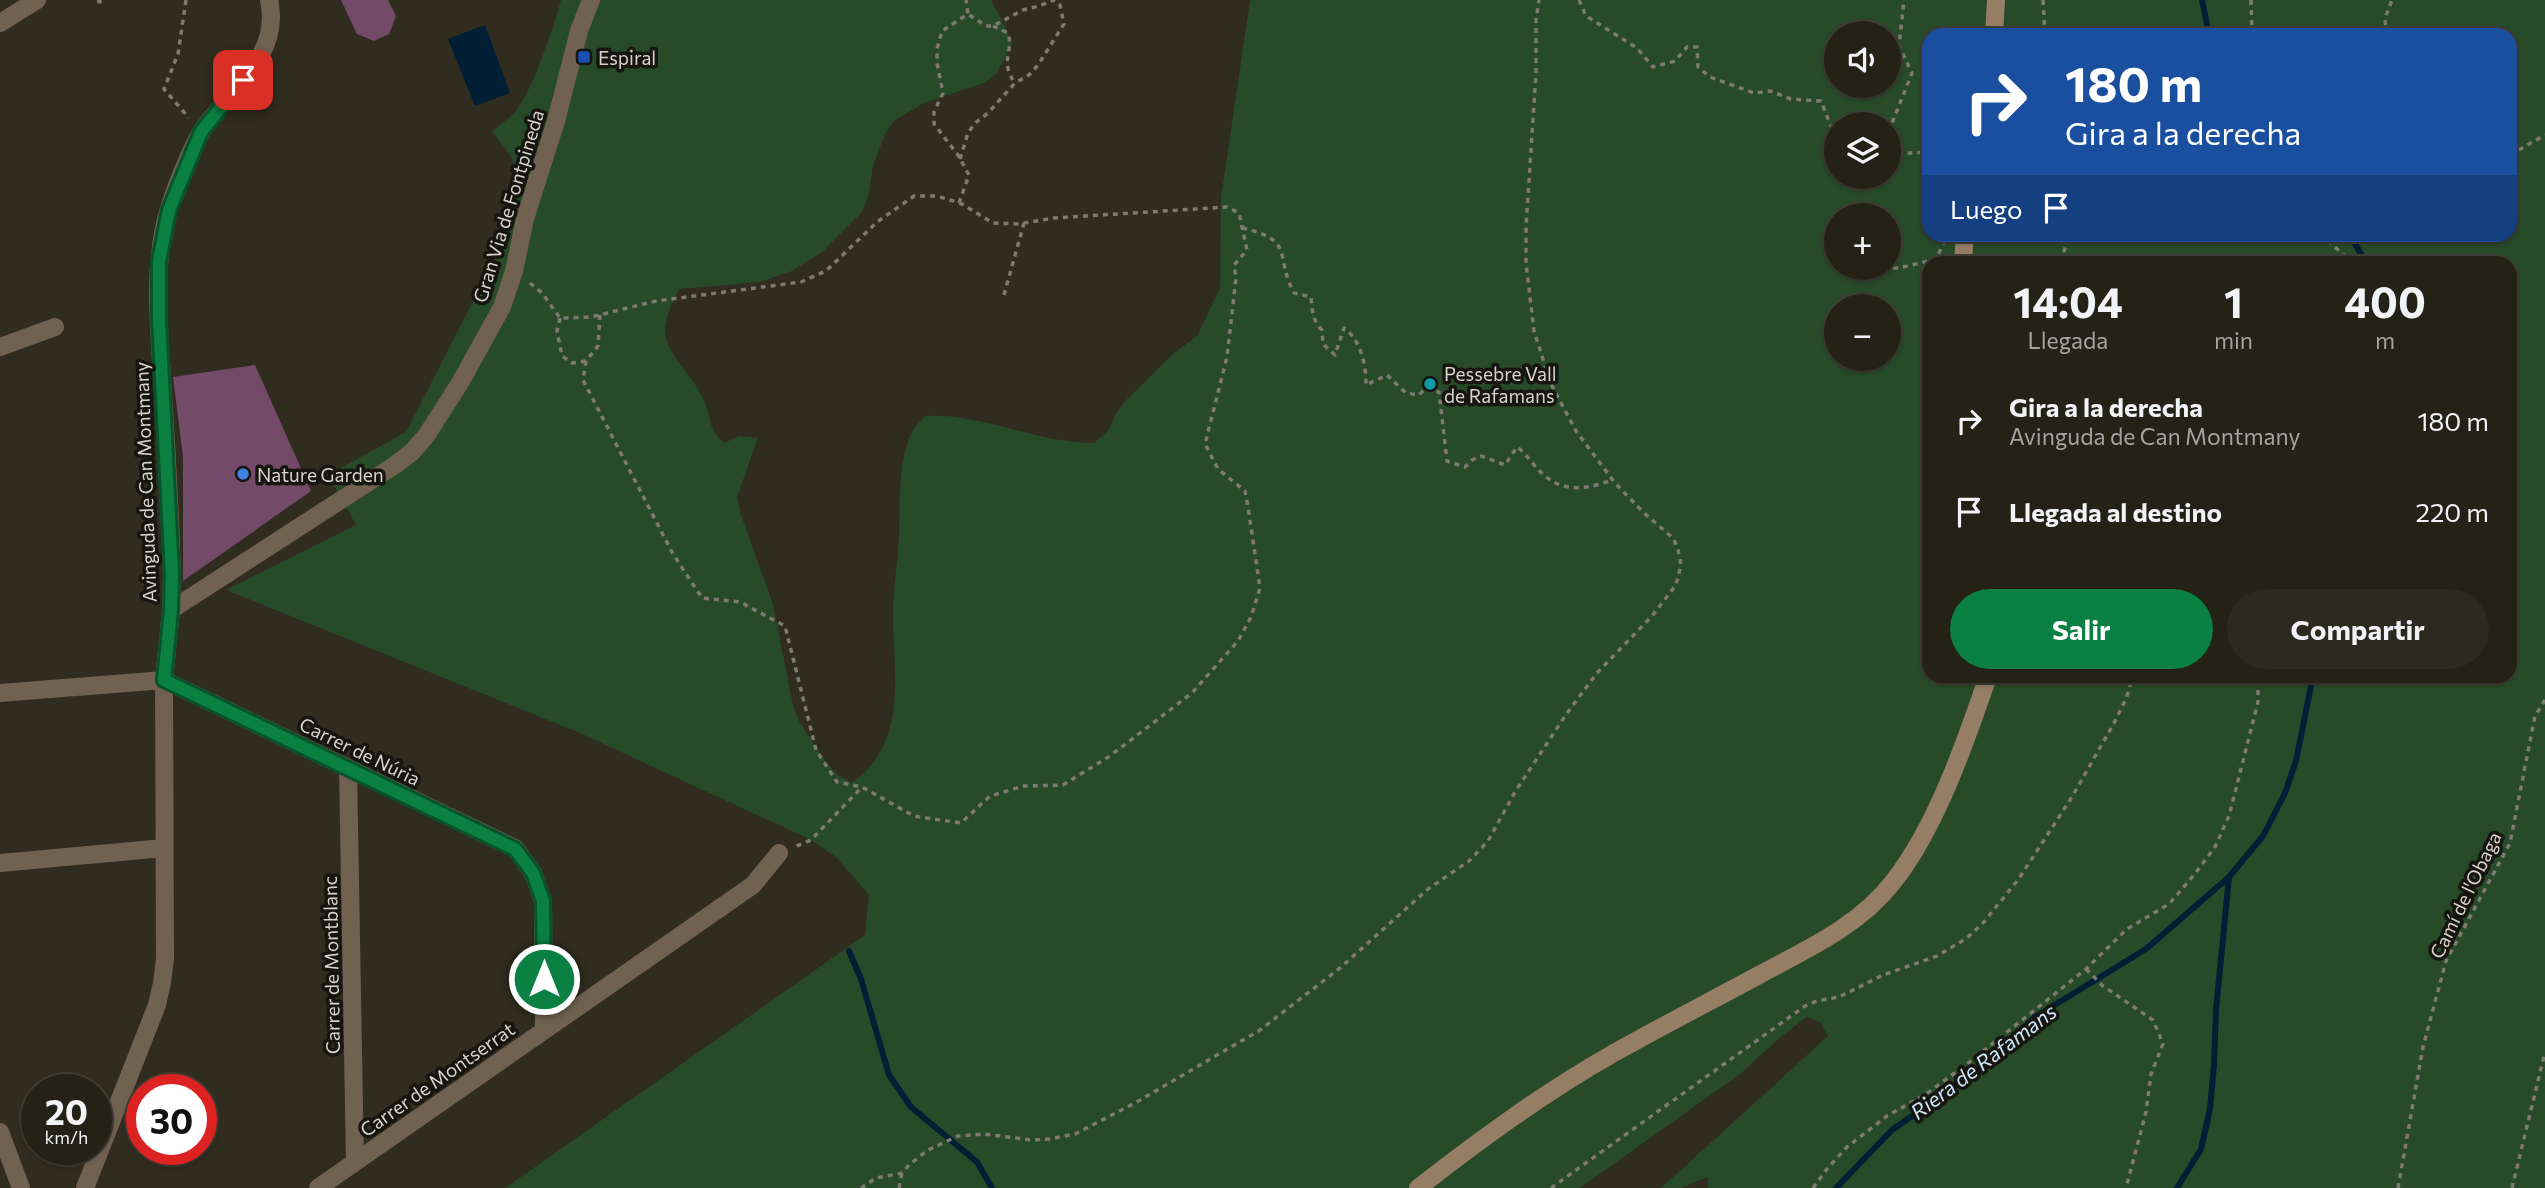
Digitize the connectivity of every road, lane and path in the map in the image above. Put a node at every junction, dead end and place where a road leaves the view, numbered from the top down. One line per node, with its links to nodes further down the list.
1 (37, 0): 16 (street)
2 (98, 0): 3 (path)
3 (106, 0)
4 (186, 0): 25 (path)
5 (269, 0): 25 (street, Avinguda de Can Montmany)
6 (591, 0): 38 (street, Gran Via de Fontpineda)
7 (966, 0): 15 (path)
8 (1539, 0): 45 (path)
9 (1579, 0): 23 (path)
10 (1905, 0): 24 (path)
11 (1996, 0): 18 (main road)
12 (2043, 0): 19 (path)
13 (2251, 0): 20 (path)
14 (2392, 0): 21 (path)
15 (968, 14): 17 (path); 30 (path)
16 (0, 23)
17 (993, 26): 22 (path); 22 (path)
18 (1994, 28)
19 (2045, 28)
20 (2252, 28)
21 (2386, 28)
22 (1015, 83): 30 (path)
23 (1825, 112)
24 (1896, 112)
25 (201, 132): 46 (street, Avinguda de Can Montmany)
26 (2545, 135): 27 (path)
27 (2517, 151)
28 (1922, 152): 29 (path)
29 (1901, 155)
30 (960, 159): 31 (path)
31 (959, 203): 32 (path); 40 (path)
32 (1024, 223): 33 (path); 39 (path)
33 (1242, 228): 45 (path); 54 (path)
34 (2329, 242): 35 (path)
35 (2345, 256)
36 (1922, 262): 37 (path)
37 (1901, 268)
38 (514, 271): 41 (path); 46 (street, Gran Via de Fontpineda)
39 (1004, 295)
40 (600, 315): 41 (path); 44 (path)
41 (560, 318): 44 (path)
42 (55, 327): 43 (street)
43 (0, 347)
44 (586, 361): 54 (path)
45 (1612, 480): 63 (path)
46 (171, 610): 47 (street, Avinguda de Can Montmany)
47 (164, 680): 51 (street); 53 (street, Carrer de Núria); 55 (street, Avinguda de Can Montmany)
48 (1985, 683): 69 (main road)
49 (2131, 683): 70 (path)
50 (2258, 683): 58 (path)
51 (0, 693)
52 (2545, 699): 73 (path, Camí de l'Obaga)
53 (348, 768): 59 (street, Carrer de Núria); 62 (street, Carrer de Montblanc)
54 (862, 787): 56 (path)
55 (164, 848): 57 (street); 65 (street, Avinguda de Can Montmany)
56 (779, 853): 59 (street, Carrer de Montserrat)
57 (0, 863)
58 (2086, 969): 71 (path); 72 (path)
59 (544, 1030): 62 (street, Carrer de Montserrat)
60 (2545, 1052): 74 (path)
61 (0, 1132): 64 (street)
62 (355, 1162): 66 (street, Carrer de Montserrat)
63 (902, 1173): 67 (path); 68 (path)
64 (12, 1177)
65 (85, 1188)
66 (318, 1188)
67 (861, 1188)
68 (899, 1188)
69 (1418, 1188)
70 (1551, 1188)
71 (1813, 1188)
72 (2126, 1188)
73 (2398, 1188)
74 (2512, 1188)

